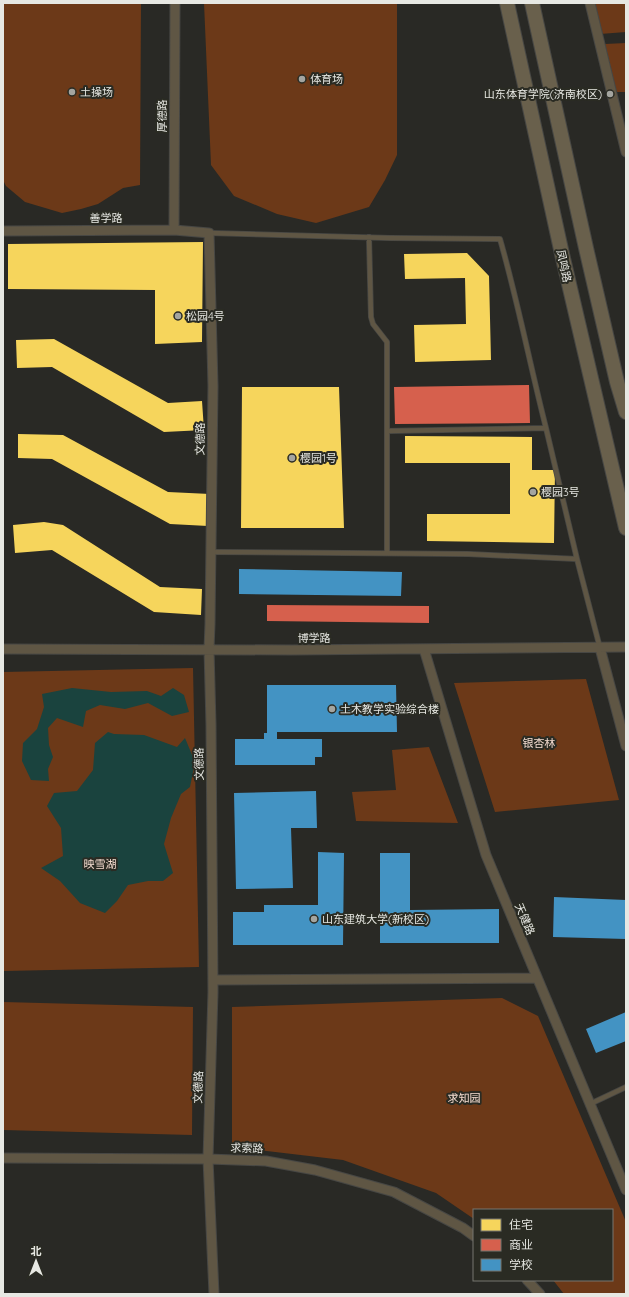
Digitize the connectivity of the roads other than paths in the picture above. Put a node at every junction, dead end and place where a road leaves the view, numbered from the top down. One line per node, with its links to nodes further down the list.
1 (175, 3): 6 (street, 厚德路)
2 (507, 3): 13 (main road, 凤鸣路)
3 (532, 3): 10 (main road)
4 (590, 3): 5 (street)
5 (626, 152)
6 (174, 230): 7 (street, 善学路); 8 (street, 善学路)
7 (3, 231)
8 (209, 233): 9 (lane); 14 (street, 文德路)
9 (370, 237): 11 (lane); 12 (lane)
10 (626, 412)
11 (546, 428): 12 (lane); 16 (lane)
12 (387, 431): 15 (lane)
13 (626, 528)
14 (211, 552): 15 (lane); 20 (street, 文德路)
15 (387, 553): 16 (lane)
16 (577, 559): 18 (lane)
17 (626, 647): 18 (street, 博学路)
18 (600, 648): 21 (street, 博学路); 22 (street)
19 (3, 649): 20 (street, 博学路)
20 (208, 649): 21 (street, 博学路); 24 (street, 文德路)
21 (424, 649): 23 (street, 天健路)
22 (626, 746)
23 (537, 978): 24 (street); 26 (street, 天健路)
24 (213, 980): 28 (street, 文德路)
25 (626, 1087): 26 (lane)
26 (590, 1104): 29 (street, 天健路)
27 (3, 1158): 28 (street, 求索路)
28 (208, 1159): 30 (street, 求索路); 32 (street, 文德路)
29 (626, 1190)
30 (473, 1235)
31 (528, 1281): 33 (street)
32 (214, 1294)
33 (540, 1294)

